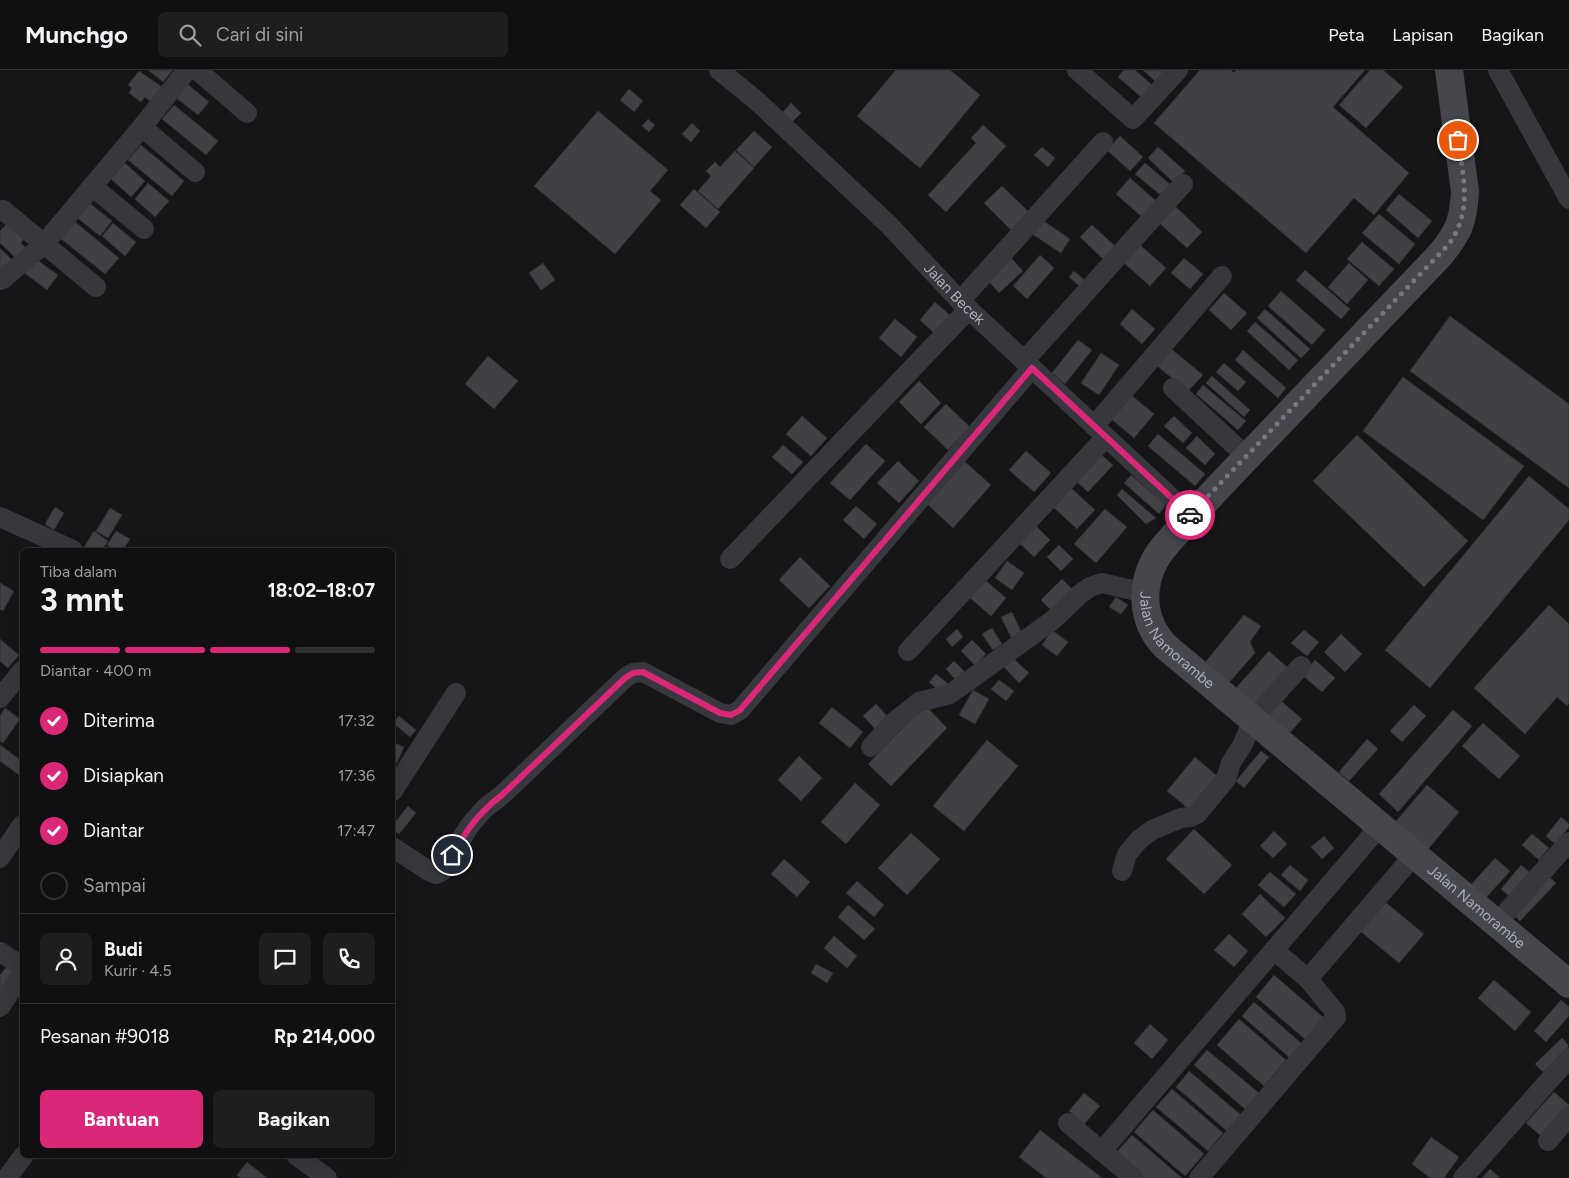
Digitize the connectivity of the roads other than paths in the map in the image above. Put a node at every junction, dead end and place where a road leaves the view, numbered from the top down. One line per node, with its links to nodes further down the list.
1 (187, 70): 9 (street)
2 (197, 70): 8 (street)
3 (719, 70): 21 (street, Jalan Becek)
4 (1077, 70): 5 (street)
5 (1178, 70)
6 (1449, 70): 25 (main road, Jalan Namorambe)
7 (1498, 70): 14 (street)
8 (247, 113)
9 (142, 127): 11 (street); 13 (street)
10 (1103, 142): 21 (street)
11 (196, 172)
12 (1183, 184): 22 (street)
13 (92, 186): 16 (street); 17 (street)
14 (1569, 199)
15 (3, 210): 17 (street)
16 (144, 229)
17 (44, 244): 19 (street); 20 (street)
18 (1222, 276): 24 (street)
19 (0, 280)
20 (96, 287)
21 (964, 305): 22 (street, Jalan Becek); 29 (street)
22 (1028, 365): 24 (street, Jalan Becek); 42 (street)
23 (1173, 388): 25 (street)
24 (1100, 431): 26 (street, Jalan Becek); 31 (street)
25 (1247, 456): 26 (main road, Jalan Namorambe)
26 (1191, 516): 30 (main road, Jalan Namorambe)
27 (3, 523): 28 (street)
28 (68, 548)
29 (730, 559)
30 (1145, 592): 36 (main road, Jalan Namorambe); 37 (street)
31 (908, 651)
32 (1301, 666): 36 (street)
33 (20, 673): 35 (street)
34 (456, 693): 38 (street)
35 (0, 698)
36 (1253, 719): 39 (main road, Jalan Namorambe); 45 (street)
37 (871, 747)
38 (395, 787)
39 (1380, 826): 43 (main road, Jalan Namorambe); 47 (street)
40 (20, 828): 44 (street)
41 (1569, 842): 46 (street)
42 (395, 849)
43 (1414, 855): 46 (main road, Jalan Namorambe); 51 (street)
44 (0, 858)
45 (1122, 871)
46 (1497, 923): 52 (main road, Jalan Namorambe)
47 (1274, 950): 51 (street); 58 (street)
48 (0, 952): 49 (street)
49 (20, 965)
50 (20, 977): 53 (street)
51 (1308, 979): 64 (street)
52 (1569, 984)
53 (0, 1007)
54 (1569, 1058): 65 (street)
55 (1569, 1116): 57 (street)
56 (1068, 1123): 58 (street)
57 (1548, 1141)
58 (1102, 1151): 63 (street)
59 (22, 1158): 62 (street)
60 (299, 1158): 61 (street)
61 (316, 1175)
62 (7, 1178)
63 (1134, 1178)
64 (1199, 1178)
65 (1463, 1178)

